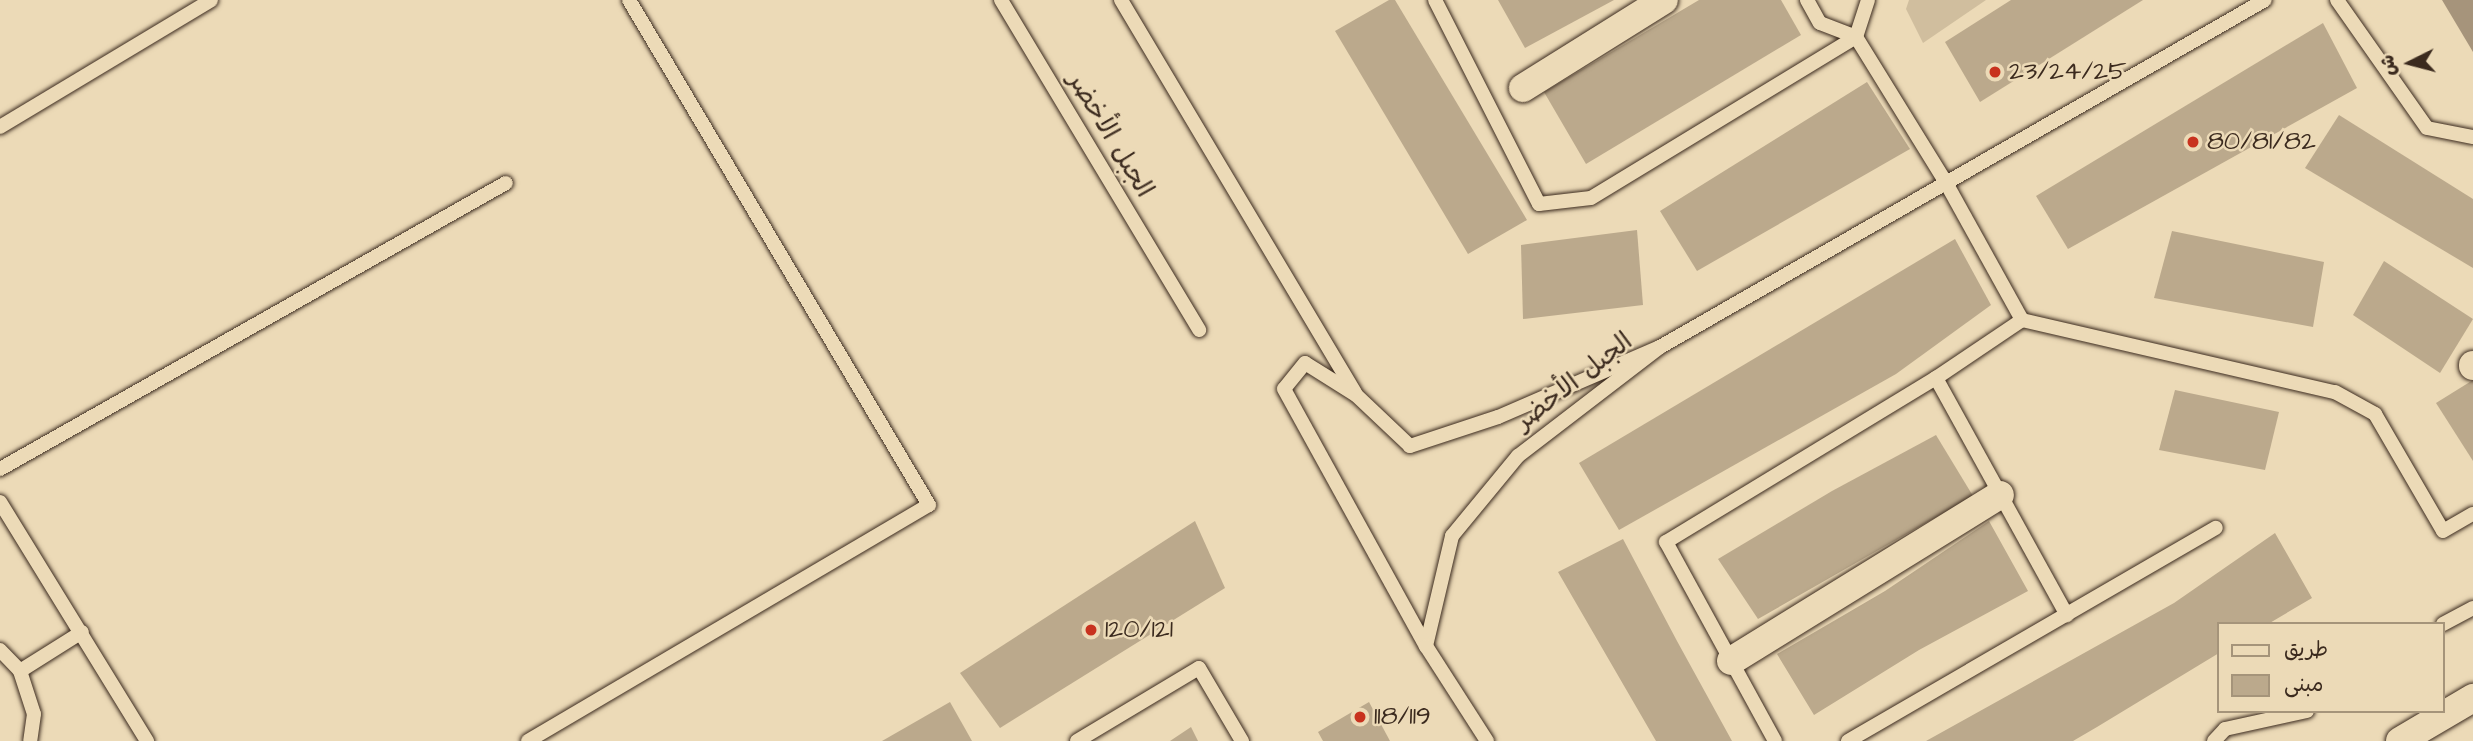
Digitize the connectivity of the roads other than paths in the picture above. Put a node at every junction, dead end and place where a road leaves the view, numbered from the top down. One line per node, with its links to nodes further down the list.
1 (211, 0): 13 (lane)
2 (629, 0): 39 (lane)
3 (1001, 0): 18 (lane, الجبل الأخضر)
4 (1121, 0): 21 (lane, الجبل الأخضر)
5 (1435, 0): 11 (lane)
6 (1664, 0): 12 (street)
7 (1807, 0): 11 (lane)
8 (1868, 0): 11 (lane)
9 (2265, 0): 15 (lane)
10 (2337, 0): 14 (lane)
11 (1856, 37): 15 (lane)
12 (1523, 88)
13 (0, 127)
14 (2473, 137)
15 (1945, 181): 17 (lane); 19 (lane)
16 (506, 183): 22 (lane)
17 (2022, 320): 20 (lane); 25 (lane)
18 (1199, 330)
19 (1660, 347): 21 (lane, الجبل الأخضر); 31 (lane, الجبل الأخضر)
20 (1936, 379): 23 (lane); 33 (lane)
21 (1356, 395): 31 (lane, الجبل الأخضر)
22 (0, 469)
23 (2000, 495): 28 (lane); 33 (street)
24 (0, 502): 30 (lane)
25 (2473, 514)
26 (2216, 528): 28 (lane)
27 (2473, 607): 29 (lane)
28 (2067, 615): 44 (lane)
29 (2445, 623)
30 (82, 632): 34 (lane); 38 (lane)
31 (1426, 646): 42 (lane, الجبل الأخضر)
32 (0, 650): 34 (lane)
33 (1731, 661): 43 (lane)
34 (20, 671): 37 (lane)
35 (2473, 698): 46 (street)
36 (2298, 713): 45 (lane)
37 (30, 741)
38 (147, 741)
39 (528, 741)
40 (1077, 741): 41 (lane)
41 (1242, 741)
42 (1487, 741)
43 (1775, 741)
44 (1848, 741)
45 (2214, 741)
46 (2400, 741)

